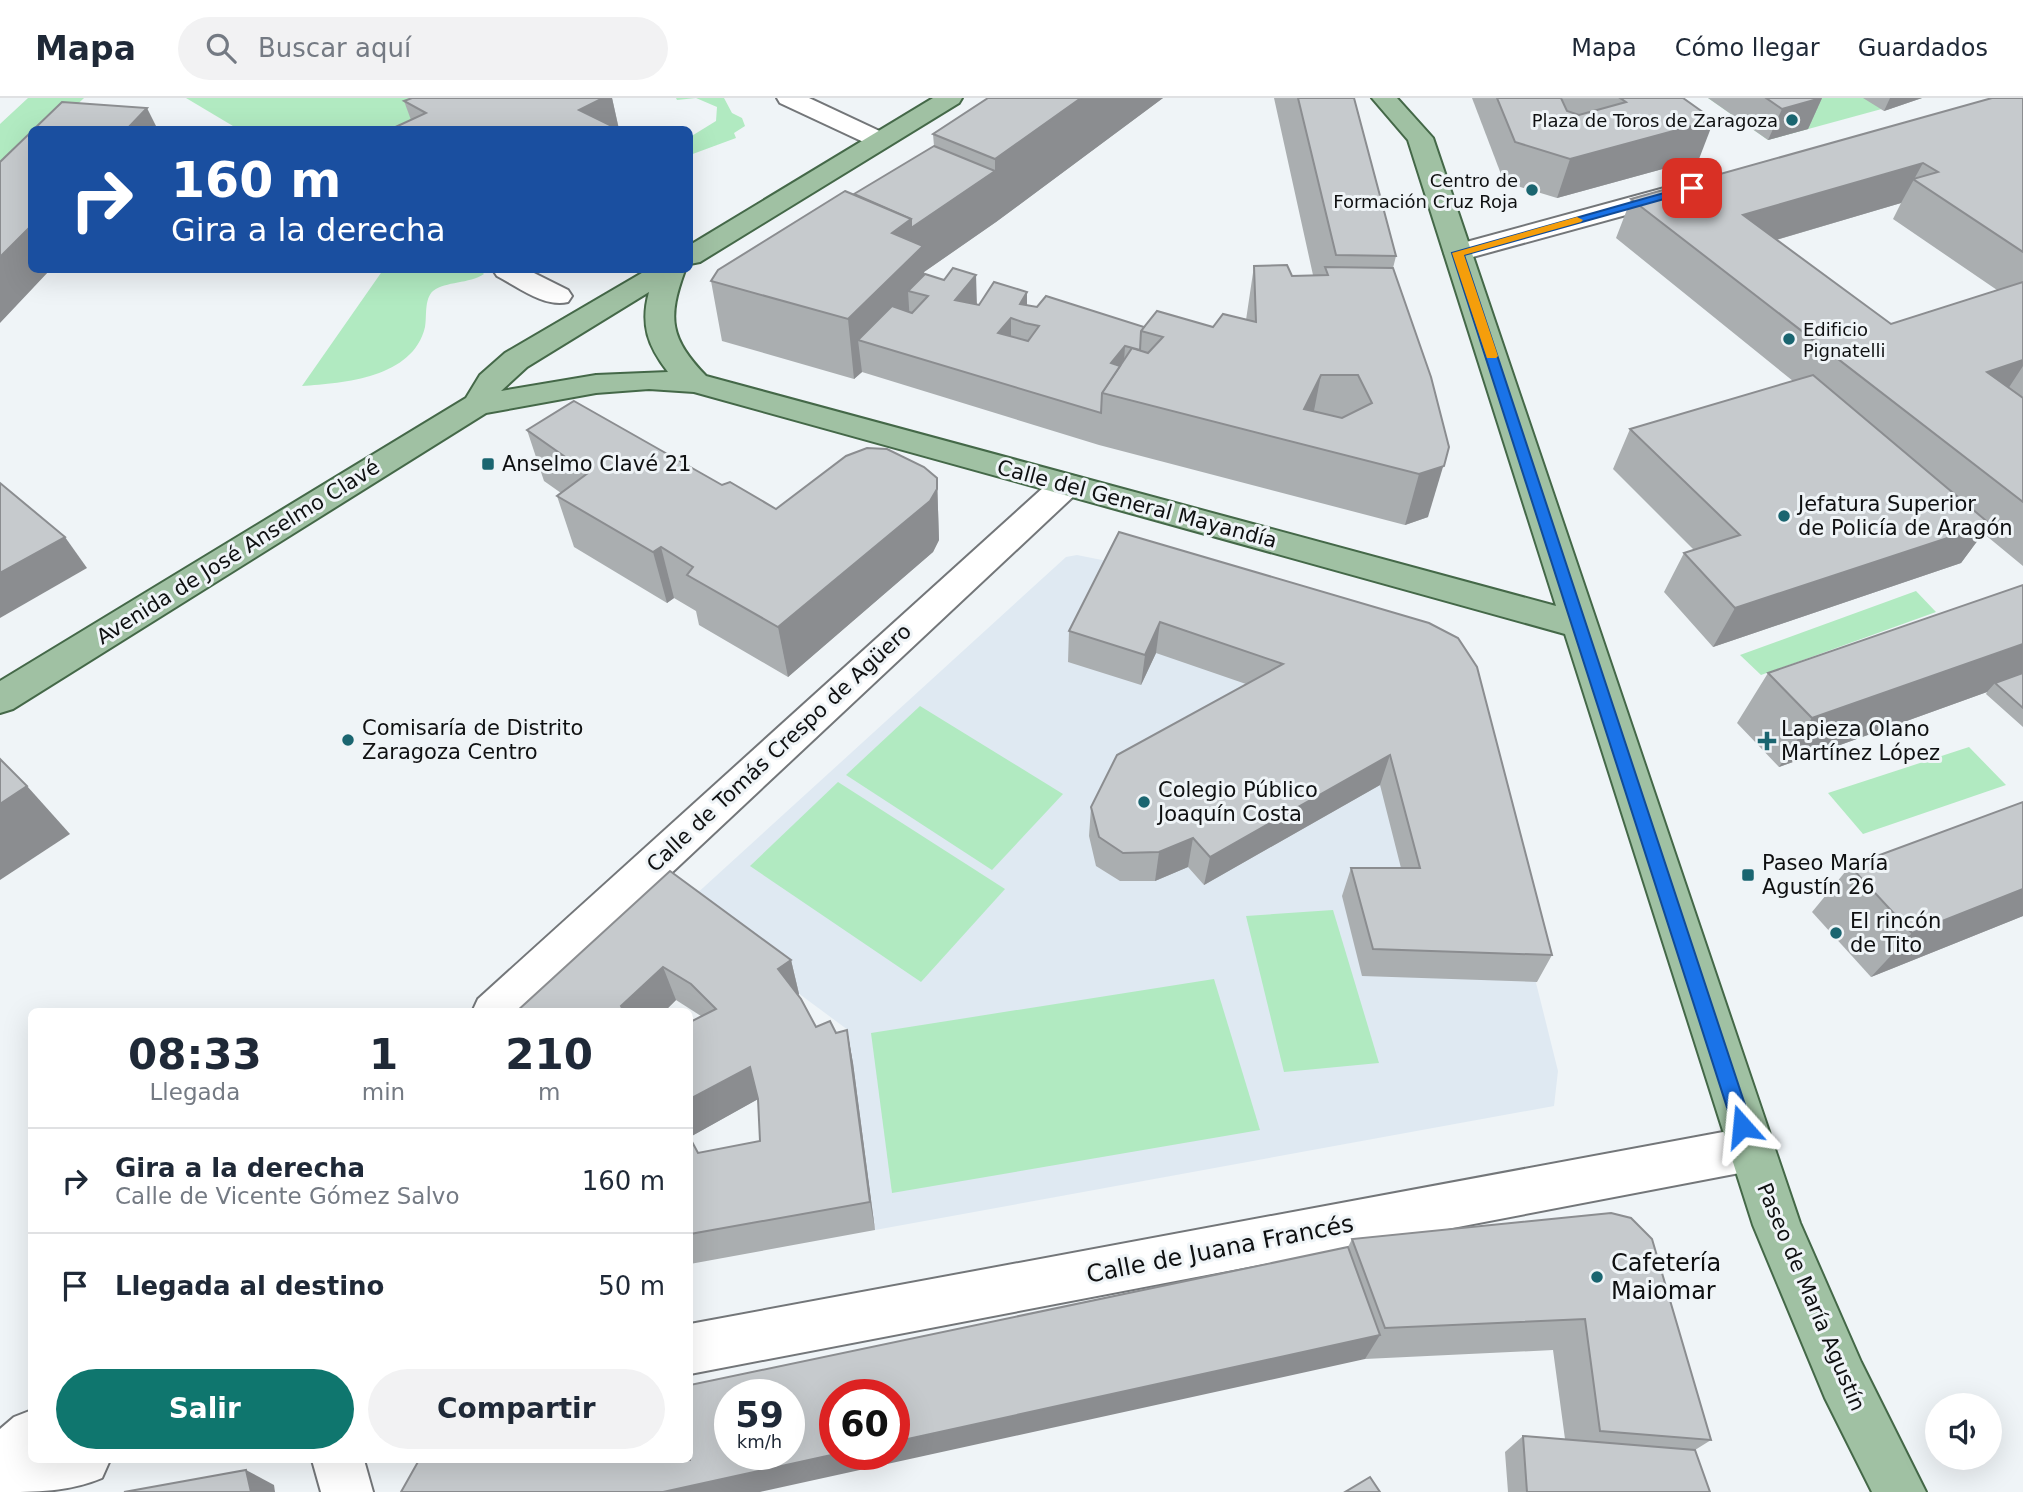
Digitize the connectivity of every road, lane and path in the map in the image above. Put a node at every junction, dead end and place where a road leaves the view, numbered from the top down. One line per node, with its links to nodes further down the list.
1 (789, 98): 6 (street)
2 (950, 98): 6 (main road)
3 (1384, 98): 5 (main road, Paseo de María Agustín)
4 (1424, 111): 5 (main road, Paseo de María Agustín)
5 (1420, 138): 8 (main road, Paseo de María Agustín)
6 (879, 140): 9 (main road)
7 (1697, 187): 8 (street)
8 (1458, 253): 17 (main road, Paseo de María Agustín)
9 (693, 254)
10 (513, 273): 13 (street)
11 (664, 273): 15 (main road, Avenida de José Anselmo Clavé)
12 (668, 273): 14 (main road)
13 (558, 296)
14 (695, 383): 15 (main road, Avenida de José Anselmo Clavé); 16 (main road, Calle del General Mayandía)
15 (477, 405): 18 (main road, Avenida de José Anselmo Clavé)
16 (1066, 485): 17 (main road, Calle del General Mayandía); 19 (street, Calle de Tomás Crespo de Agüero)
17 (1579, 625): 20 (main road, Paseo de María Agustín)
18 (0, 699)
19 (497, 1008)
20 (1750, 1149): 21 (street, Calle de Juana Francés); 28 (main road, Paseo de María Agustín)
21 (693, 1348)
22 (28, 1439): 25 (street)
23 (66, 1463): 26 (street)
24 (339, 1463): 27 (street)
25 (0, 1464)
26 (0, 1474)
27 (347, 1492)
28 (1900, 1492)

